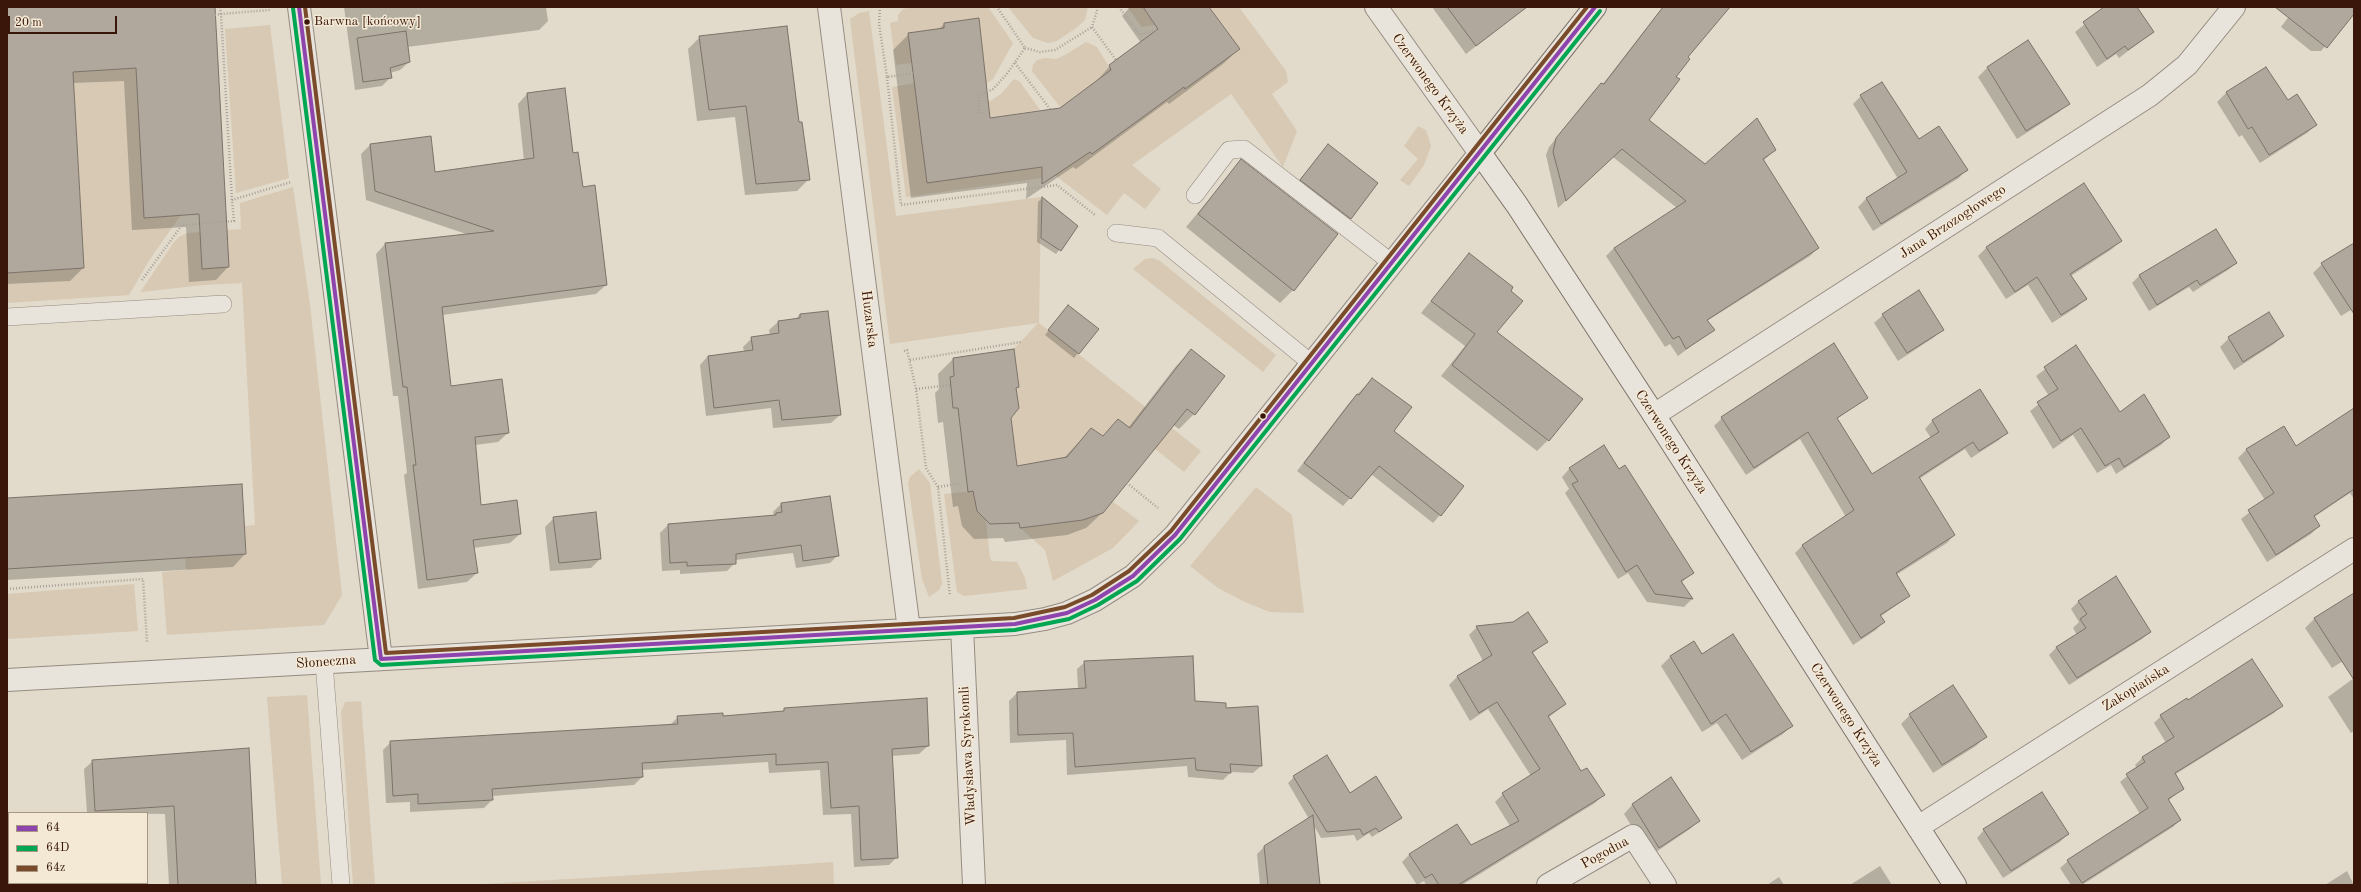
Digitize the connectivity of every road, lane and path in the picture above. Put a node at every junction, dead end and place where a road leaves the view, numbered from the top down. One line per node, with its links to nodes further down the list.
1 (220, 7): 12 (path)
2 (299, 7): 49 (street)
3 (830, 7): 33 (street, Huzarska)
4 (880, 7): 20 (path)
5 (997, 7): 16 (path)
6 (1098, 7): 14 (path)
7 (1119, 7): 15 (path)
8 (1376, 7): 23 (street, Czerwonego Krzyża)
9 (1595, 7): 23 (street, Słoneczna)
10 (2234, 7): 38 (street, Jana Brzozogłowego)
11 (275, 10): 12 (path)
12 (221, 14): 13 (path); 26 (path)
13 (215, 15)
14 (1092, 27): 16 (path); 17 (path)
15 (1158, 29)
16 (1025, 48): 18 (path)
17 (1116, 60)
18 (1015, 63): 21 (path); 22 (path)
19 (914, 73): 20 (path)
20 (886, 77): 27 (path)
21 (1050, 109)
22 (978, 113)
23 (1480, 153): 28 (street, Słoneczna); 38 (street, Czerwonego Krzyża)
24 (297, 180): 26 (path)
25 (1195, 195): 28 (lane)
26 (232, 200): 30 (path)
27 (1116, 233): 35 (lane)
28 (1392, 263): 35 (street, Słoneczna)
29 (223, 304): 30 (lane)
30 (126, 309): 31 (lane)
31 (7, 317)
32 (1021, 342): 34 (path)
33 (874, 355): 34 (path); 45 (street, Huzarska)
34 (910, 360): 37 (path)
35 (1311, 363): 46 (street, Słoneczna)
36 (951, 385): 37 (path)
37 (916, 389): 41 (path)
38 (1654, 415): 52 (street, Czerwonego Krzyża)
39 (962, 483): 41 (path)
40 (1127, 483): 42 (path)
41 (938, 487): 45 (path)
42 (1161, 510)
43 (2354, 549): 52 (street, Zakopiańska)
44 (7, 589): 48 (path)
45 (906, 607): 47 (street, Huzarska)
46 (962, 627): 47 (street, Słoneczna); 54 (street, Władysława Syrokomli)
47 (909, 630): 49 (street, Słoneczna)
48 (147, 643)
49 (381, 659): 50 (street, Słoneczna)
50 (324, 662): 51 (street, Słoneczna); 53 (lane)
51 (7, 680)
52 (1918, 827): 57 (street, Czerwonego Krzyża)
53 (341, 885)
54 (974, 885)
55 (1548, 885): 56 (street, Pogodna)
56 (1664, 885)
57 (1955, 885)

